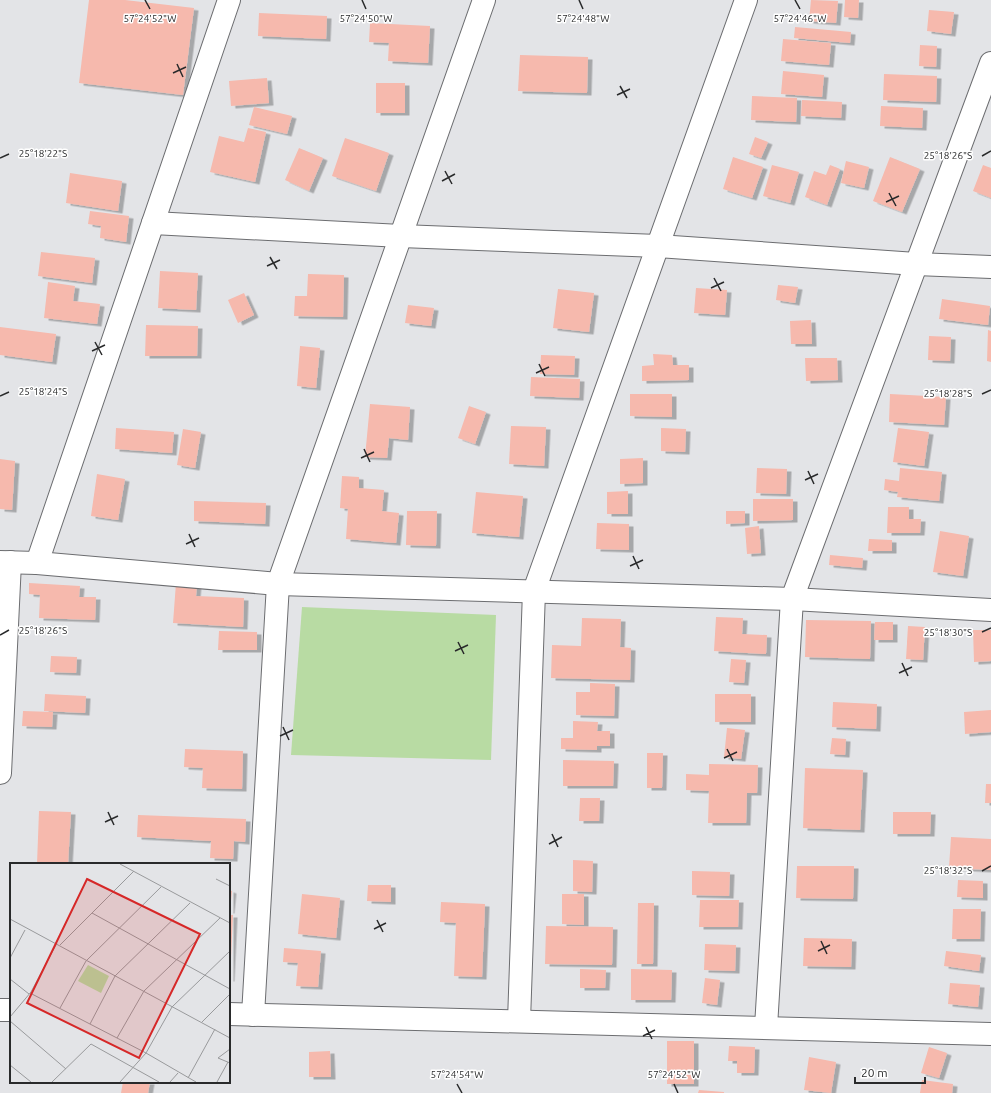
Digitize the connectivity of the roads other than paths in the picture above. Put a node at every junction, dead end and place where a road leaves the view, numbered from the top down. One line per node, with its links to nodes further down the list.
1 (229, 0): 5 (street)
2 (484, 0): 6 (street)
3 (746, 0): 7 (street)
4 (991, 63): 8 (street)
5 (153, 223): 6 (street); 11 (street)
6 (401, 236): 7 (street); 12 (street)
7 (658, 246): 8 (street); 13 (street)
8 (916, 264): 9 (street); 14 (street)
9 (991, 268)
10 (5, 562): 11 (street); 16 (street)
11 (37, 563): 12 (street)
12 (278, 584): 13 (street); 18 (street)
13 (534, 591): 14 (street); 19 (street)
14 (792, 599): 15 (street); 20 (street)
15 (991, 610)
16 (0, 773)
17 (230, 1014): 18 (street)
18 (253, 1015): 19 (street)
19 (519, 1021): 20 (street)
20 (766, 1027): 21 (street)
21 (991, 1034)

